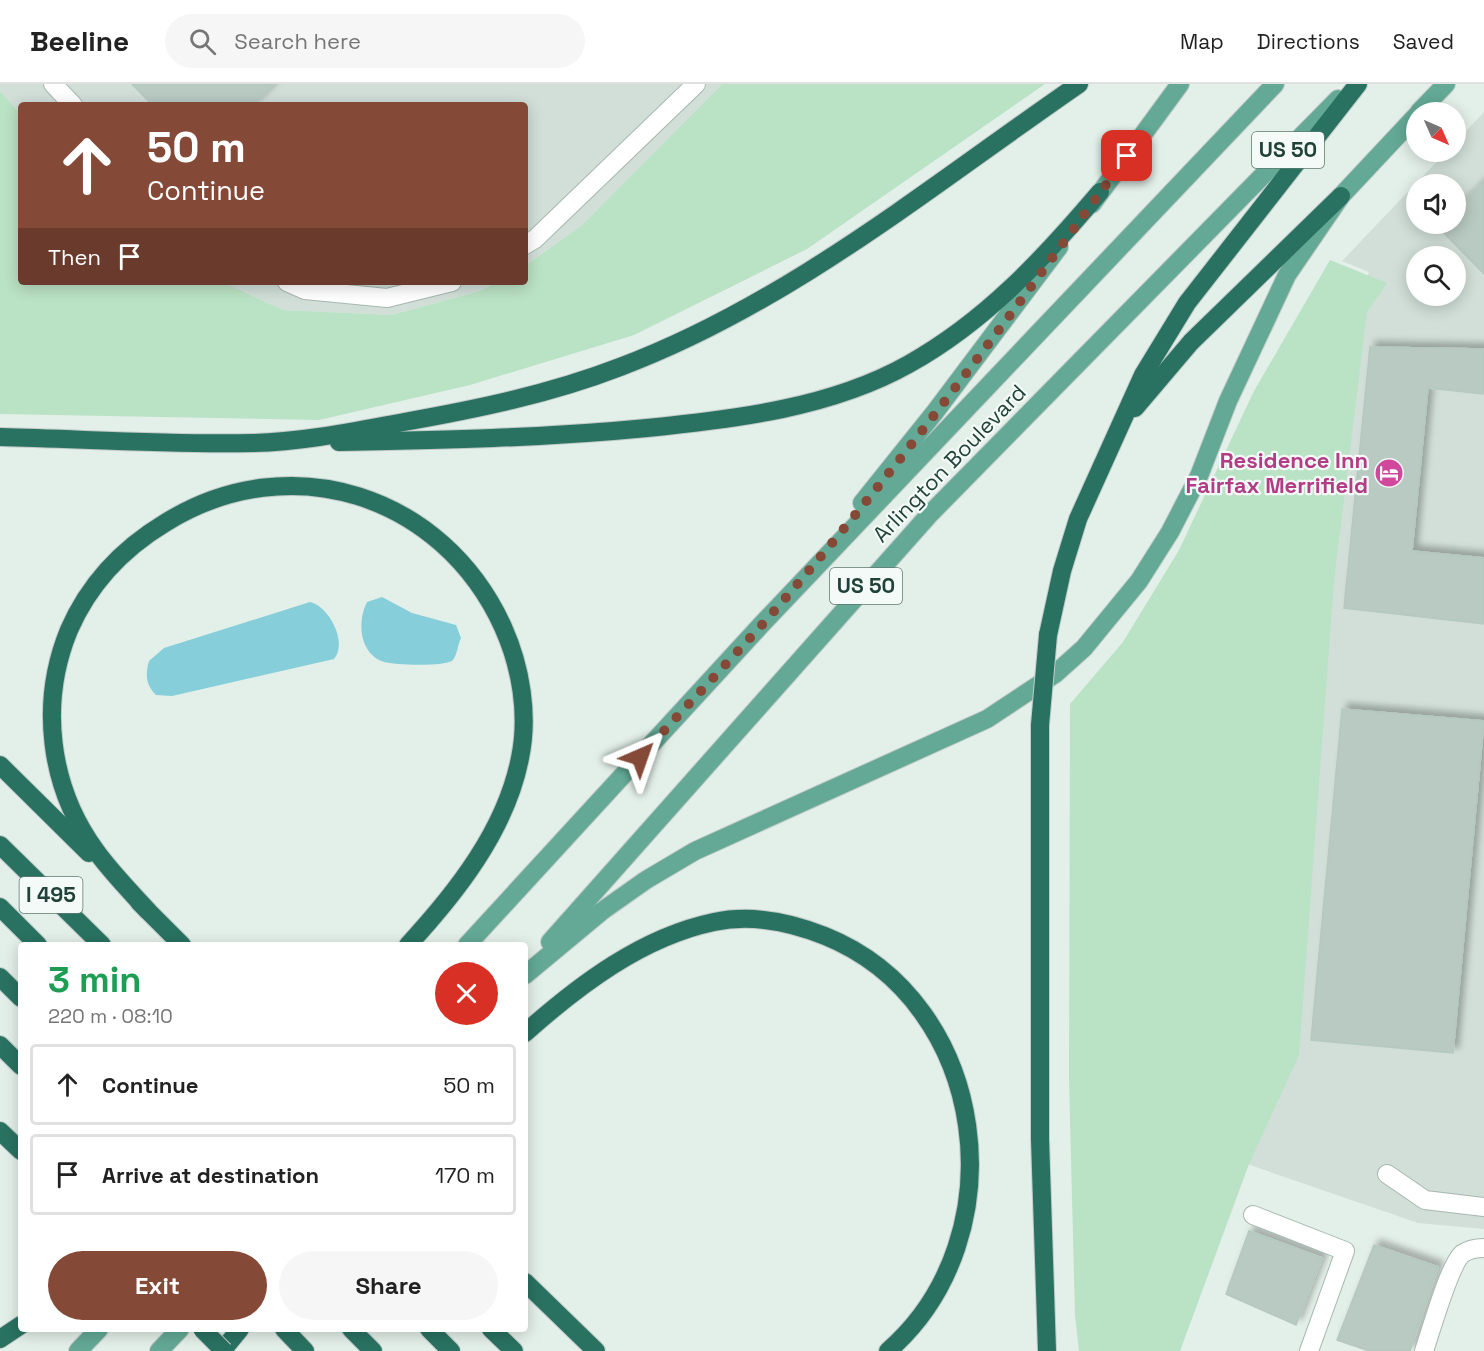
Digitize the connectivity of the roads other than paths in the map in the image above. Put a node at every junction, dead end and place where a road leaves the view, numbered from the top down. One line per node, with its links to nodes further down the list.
1 (53, 84): 9 (street)
2 (696, 84): 14 (street)
3 (1079, 84): 19 (highway)
4 (1179, 84): 12 (main road)
5 (1275, 84): 20 (main road, Arlington Boulevard / US 50)
6 (1353, 84): 30 (main road, Arlington Boulevard / US 50)
7 (1358, 84): 17 (highway)
8 (1446, 84): 10 (main road)
9 (70, 102)
10 (1429, 102)
11 (1406, 127): 13 (main road)
12 (1100, 192): 19 (highway); 20 (main road)
13 (1341, 196): 17 (highway); 31 (main road)
14 (528, 243)
15 (294, 285): 16 (street)
16 (441, 285)
17 (1122, 426): 63 (highway, bridge)
18 (0, 437): 19 (highway)
19 (254, 443)
20 (761, 625): 29 (main road, Arlington Boulevard / US 50)
21 (0, 765): 24 (highway)
22 (0, 845): 26 (highway, I 495)
23 (0, 907): 25 (highway, I 495)
24 (148, 911): 27 (highway); 28 (highway)
25 (35, 942)
26 (99, 942)
27 (179, 942)
28 (411, 942)
29 (470, 942)
30 (528, 967)
31 (528, 973)
32 (0, 977): 33 (highway)
33 (18, 995)
34 (528, 1030): 62 (highway)
35 (0, 1045): 36 (highway)
36 (18, 1063)
37 (0, 1131): 38 (highway)
38 (18, 1148)
39 (1387, 1174): 40 (street)
40 (1484, 1208)
41 (1253, 1215): 64 (street)
42 (1484, 1248): 65 (street)
43 (528, 1285): 55 (highway)
44 (18, 1327): 53 (highway)
45 (96, 1332): 56 (main road)
46 (177, 1332): 57 (main road)
47 (205, 1332): 58 (highway, bridge)
48 (238, 1332): 58 (highway)
49 (287, 1332): 54 (highway)
50 (354, 1332): 59 (highway)
51 (432, 1332): 60 (highway)
52 (495, 1332): 61 (highway)
53 (0, 1339)
54 (302, 1348)
55 (595, 1350)
56 (78, 1351)
57 (159, 1351)
58 (223, 1351)
59 (373, 1351)
60 (451, 1351)
61 (514, 1351)
62 (888, 1351)
63 (1047, 1351)
64 (1309, 1351)
65 (1424, 1351)

